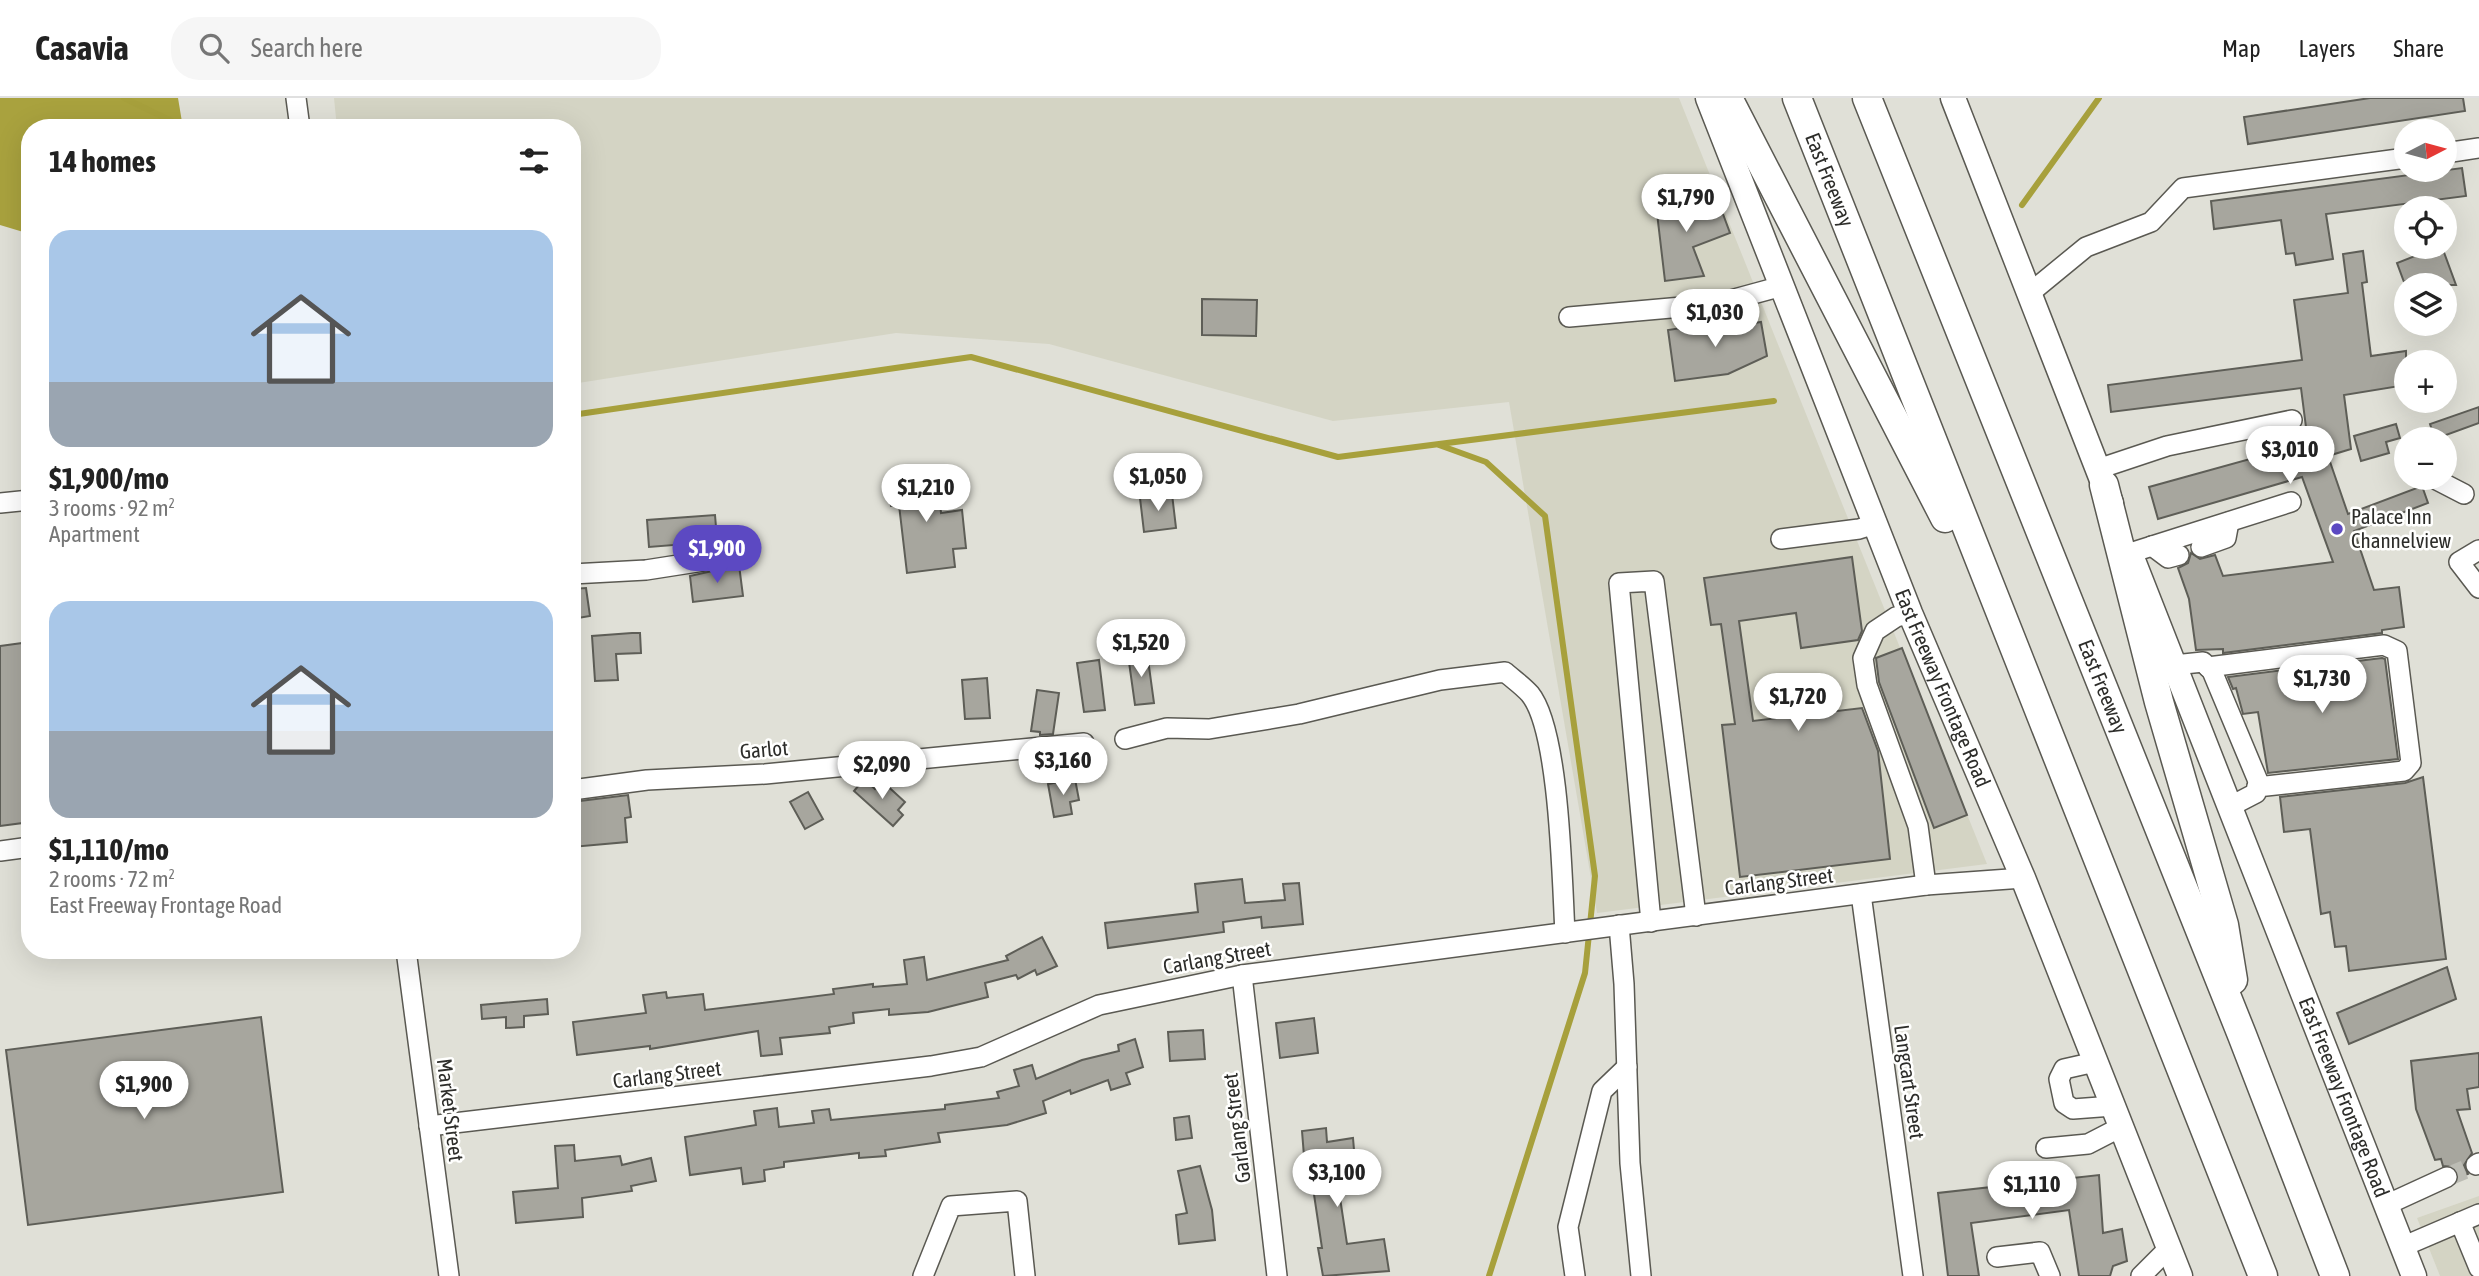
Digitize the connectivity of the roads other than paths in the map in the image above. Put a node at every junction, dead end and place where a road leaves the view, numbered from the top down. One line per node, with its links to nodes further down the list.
1 (296, 98): 7 (street)
2 (1708, 98): 11 (main road, East Freeway Frontage Road)
3 (1728, 98): 30 (highway)
4 (1797, 98): 30 (highway, East Freeway)
5 (1867, 98): 49 (highway, East Freeway)
6 (1953, 98): 12 (main road, East Freeway Frontage Road)
7 (299, 119)
8 (2479, 148): 9 (street)
9 (2457, 151)
10 (2394, 160): 12 (street)
11 (1782, 286): 13 (street); 20 (main road, East Freeway Frontage Road)
12 (2030, 293): 15 (main road, East Freeway Frontage Road)
13 (1569, 317)
14 (2292, 420): 15 (street)
15 (2101, 477): 23 (main road, East Freeway Frontage Road); 49 (highway)
16 (21, 501): 18 (street)
17 (2291, 502): 19 (street)
18 (0, 503)
19 (2229, 522): 22 (street); 23 (street)
20 (1875, 524): 21 (street); 29 (main road, East Freeway Frontage Road)
21 (1781, 539)
22 (2201, 547)
23 (2141, 550): 25 (street); 31 (main road, East Freeway Frontage Road)
24 (2479, 550): 28 (street)
25 (2179, 555)
26 (710, 560): 27 (street)
27 (581, 574)
28 (2479, 588)
29 (1910, 613): 40 (main road, East Freeway Frontage Road); 41 (street)
30 (2019, 662): 73 (highway, East Freeway)
31 (2174, 665): 32 (street); 37 (main road, East Freeway Frontage Road)
32 (2208, 667): 35 (street); 35 (street)
33 (1125, 739): 46 (street)
34 (1084, 743): 36 (street, Garlot)
35 (2257, 787): 37 (street)
36 (581, 789)
37 (2229, 807): 56 (main road, East Freeway Frontage Road)
38 (21, 848): 39 (street)
39 (0, 851)
40 (2023, 878): 41 (street, Carlang Street); 50 (main road, East Freeway Frontage Road)
41 (1926, 885): 42 (street, Carlang Street)
42 (1861, 894): 43 (street, Carlang Street); 69 (street, Langcart Street)
43 (1696, 916): 44 (street, Carlang Street); 44 (street)
44 (1651, 922): 45 (street, Carlang Street)
45 (1619, 925): 46 (street, Carlang Street); 51 (street)
46 (1565, 933): 48 (street, Carlang Street)
47 (408, 959): 53 (street, Market Street)
48 (1242, 975): 53 (street, Carlang Street); 66 (street, Garlang Street)
49 (2242, 1035): 74 (highway, East Freeway)
50 (2095, 1062): 52 (main road, East Freeway Frontage Road); 52 (street)
51 (1626, 1068): 67 (street); 68 (street)
52 (2117, 1116): 54 (street); 60 (main road, East Freeway Frontage Road)
53 (429, 1126): 63 (street, Market Street)
54 (2046, 1148)
55 (2447, 1177): 56 (street)
56 (2386, 1205): 59 (main road, East Freeway Frontage Road)
57 (2479, 1214): 58 (street)
58 (2460, 1222): 59 (street); 62 (street)
59 (2402, 1247): 75 (main road, East Freeway Frontage Road)
60 (2169, 1248): 71 (street); 72 (main road, East Freeway Frontage Road)
61 (1997, 1257): 70 (street)
62 (2479, 1268)
63 (449, 1276)
64 (923, 1276): 65 (street)
65 (1026, 1276)
66 (1277, 1276)
67 (1575, 1276)
68 (1641, 1276)
69 (1913, 1276)
70 (2050, 1276)
71 (2141, 1276)
72 (2180, 1276)
73 (2263, 1276)
74 (2335, 1276)
75 (2414, 1276)

